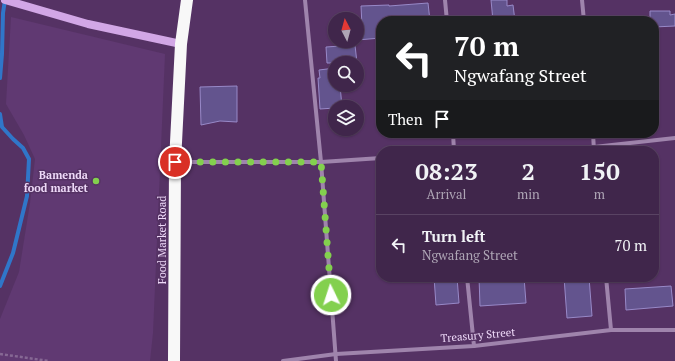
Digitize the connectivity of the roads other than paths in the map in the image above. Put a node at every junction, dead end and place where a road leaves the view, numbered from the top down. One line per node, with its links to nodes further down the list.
1 (187, 0): 8 (highway, Food Market Road)
2 (305, 0): 13 (street)
3 (445, 0): 6 (street)
4 (582, 0): 7 (street)
5 (9, 1): 8 (main road)
6 (447, 16)
7 (584, 16)
8 (181, 44): 12 (highway, Food Market Road)
9 (675, 138): 10 (street)
10 (616, 146)
11 (376, 158): 13 (street)
12 (175, 162): 13 (street); 20 (highway, Food Market Road)
13 (321, 162): 19 (street)
14 (468, 282): 18 (street)
15 (606, 282): 16 (street)
16 (611, 330): 17 (street, Treasury Street); 18 (street, Treasury Street)
17 (675, 330)
18 (474, 346): 19 (street, Treasury Street)
19 (336, 354): 21 (street, Treasury Street); 22 (street)
20 (174, 361)
21 (283, 361)
22 (336, 361)

